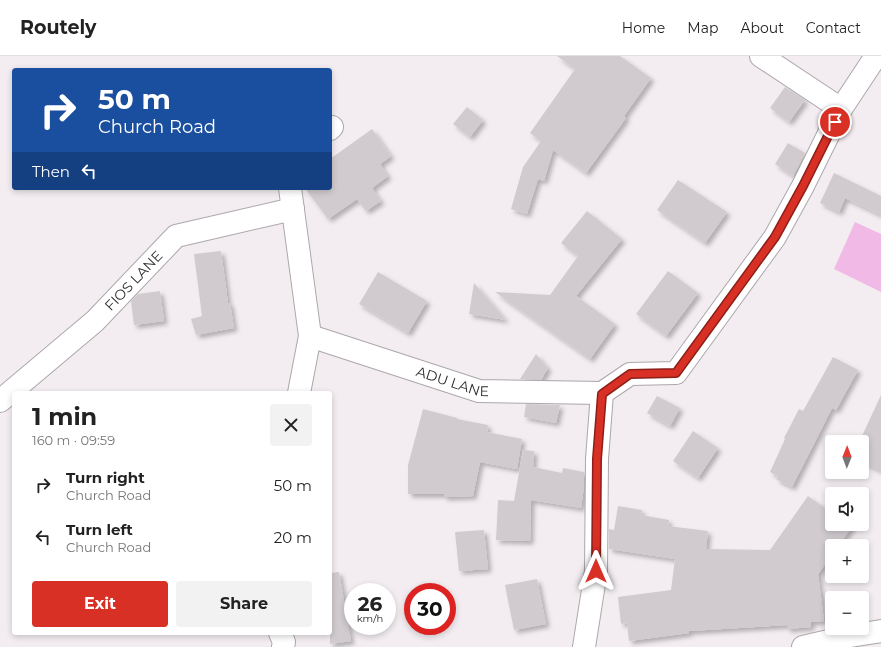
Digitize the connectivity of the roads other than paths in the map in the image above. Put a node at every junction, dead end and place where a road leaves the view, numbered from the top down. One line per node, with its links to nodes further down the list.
1 (761, 56): 3 (street)
2 (876, 56): 3 (street)
3 (841, 109): 7 (street)
4 (291, 198): 5 (street); 8 (street, FIOS LANE)
5 (310, 336): 6 (street); 7 (street, ADU LANE)
6 (299, 391)
7 (602, 394): 12 (street)
8 (0, 401)
9 (881, 631): 13 (street)
10 (281, 635): 11 (street)
11 (283, 647)
12 (584, 647)
13 (803, 647)

